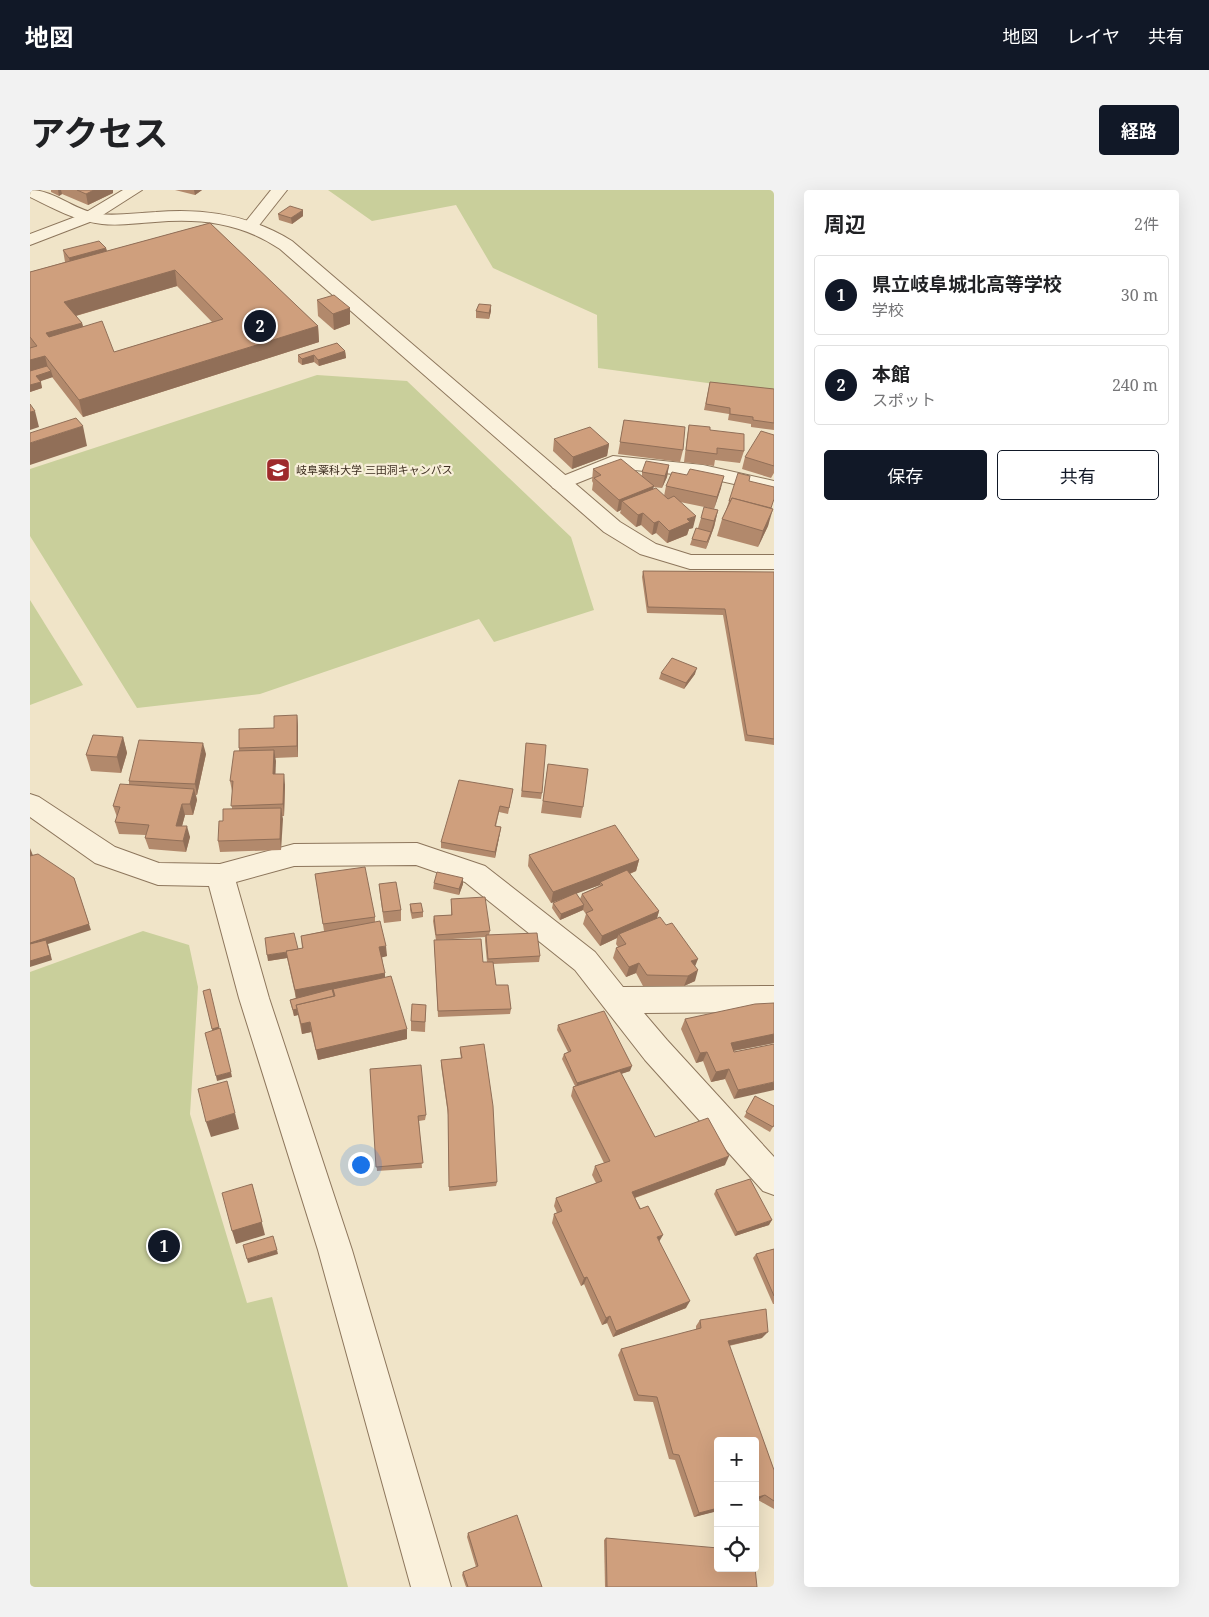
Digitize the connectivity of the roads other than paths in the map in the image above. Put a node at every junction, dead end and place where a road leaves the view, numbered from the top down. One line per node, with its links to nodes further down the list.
1 (134, 190): 4 (street)
2 (279, 190): 5 (street)
3 (30, 191): 4 (street)
4 (89, 217): 5 (street); 6 (street)
5 (251, 225): 7 (street)
6 (30, 240)
7 (560, 484): 8 (street); 9 (street)
8 (774, 487)
9 (774, 562)
10 (30, 804): 11 (street)
11 (220, 875): 13 (street); 15 (street)
12 (774, 999): 13 (street)
13 (618, 1000): 14 (street)
14 (774, 1180)
15 (431, 1587)

